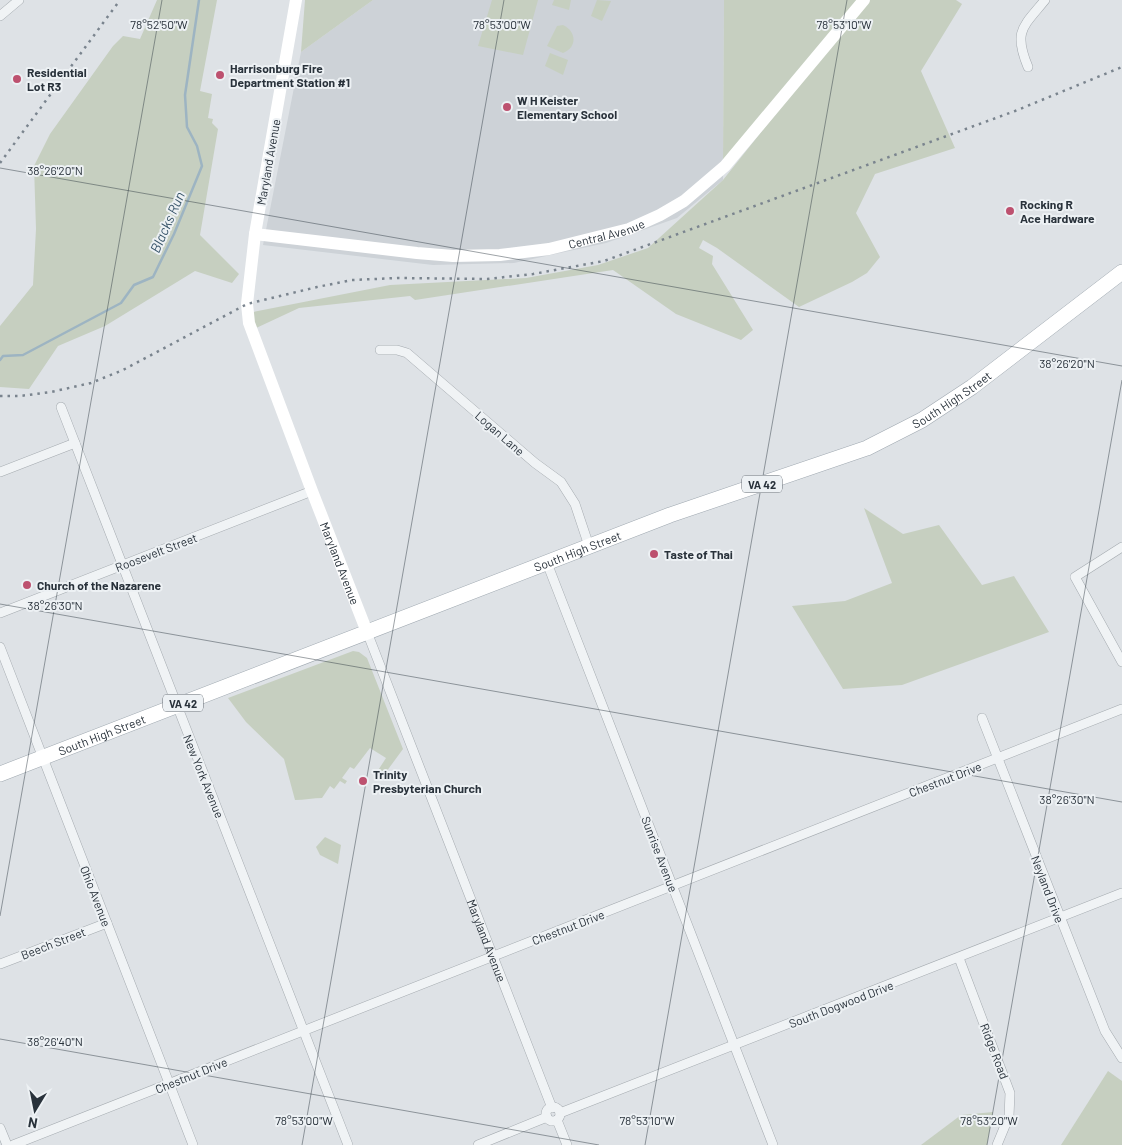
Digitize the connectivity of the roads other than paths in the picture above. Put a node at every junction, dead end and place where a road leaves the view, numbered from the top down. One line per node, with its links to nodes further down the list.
1 (19, 0): 5 (street)
2 (296, 0): 7 (street, Maryland Avenue)
3 (864, 0): 7 (street, Central Avenue)
4 (1045, 0): 6 (street)
5 (0, 16)
6 (1028, 67)
7 (255, 234): 13 (street, Maryland Avenue)
8 (1122, 272): 14 (main road, South High Street / VA 42)
9 (380, 350): 14 (street, Logan Lane)
10 (61, 407): 11 (street, New York Avenue)
11 (75, 443): 12 (street); 17 (street, New York Avenue)
12 (0, 472)
13 (312, 491): 17 (street, Roosevelt Street); 19 (street, Maryland Avenue)
14 (589, 546): 16 (main road, South High Street / VA 42)
15 (1122, 547): 21 (street)
16 (547, 563): 19 (main road, South High Street / VA 42); 28 (street, Sunrise Avenue)
17 (122, 565): 18 (street, Roosevelt Street); 22 (street, New York Avenue)
18 (0, 613)
19 (367, 632): 22 (main road, South High Street / VA 42); 32 (street, Maryland Avenue)
20 (0, 647): 25 (street, Ohio Avenue)
21 (1122, 662)
22 (176, 706): 25 (main road, South High Street / VA 42); 35 (street, New York Avenue)
23 (1122, 709): 26 (street, Chestnut Drive)
24 (982, 718): 26 (street, Neyland Drive)
25 (43, 758): 27 (main road, South High Street / VA 42); 31 (street, Ohio Avenue)
26 (998, 759): 28 (street, Chestnut Drive); 30 (street, Neyland Drive)
27 (0, 774)
28 (672, 886): 32 (street, Chestnut Drive); 36 (street, Sunrise Avenue)
29 (1122, 893): 30 (street, South Dogwood Drive)
30 (1060, 919): 33 (street, South Dogwood Drive); 37 (street, Neyland Drive)
31 (107, 923): 34 (street, Beech Street); 38 (street, Ohio Avenue)
32 (493, 956): 35 (street, Chestnut Drive); 39 (street, Maryland Avenue)
33 (959, 958): 36 (street, South Dogwood Drive); 50 (street, Ridge Road)
34 (0, 964)
35 (303, 1030): 38 (street, Chestnut Drive); 46 (street, New York Avenue)
36 (735, 1044): 41 (street, South Dogwood Drive); 49 (street, Sunrise Avenue)
37 (1122, 1057)
38 (169, 1084): 44 (street, Chestnut Drive); 45 (street, Ohio Avenue)
39 (552, 1108): 40 (street); 41 (street)
40 (547, 1117): 41 (street); 47 (street)
41 (558, 1117): 48 (street)
42 (0, 1128): 43 (street)
43 (7, 1145)
44 (13, 1145)
45 (193, 1145)
46 (348, 1145)
47 (478, 1145)
48 (567, 1145)
49 (773, 1145)
50 (997, 1145)

